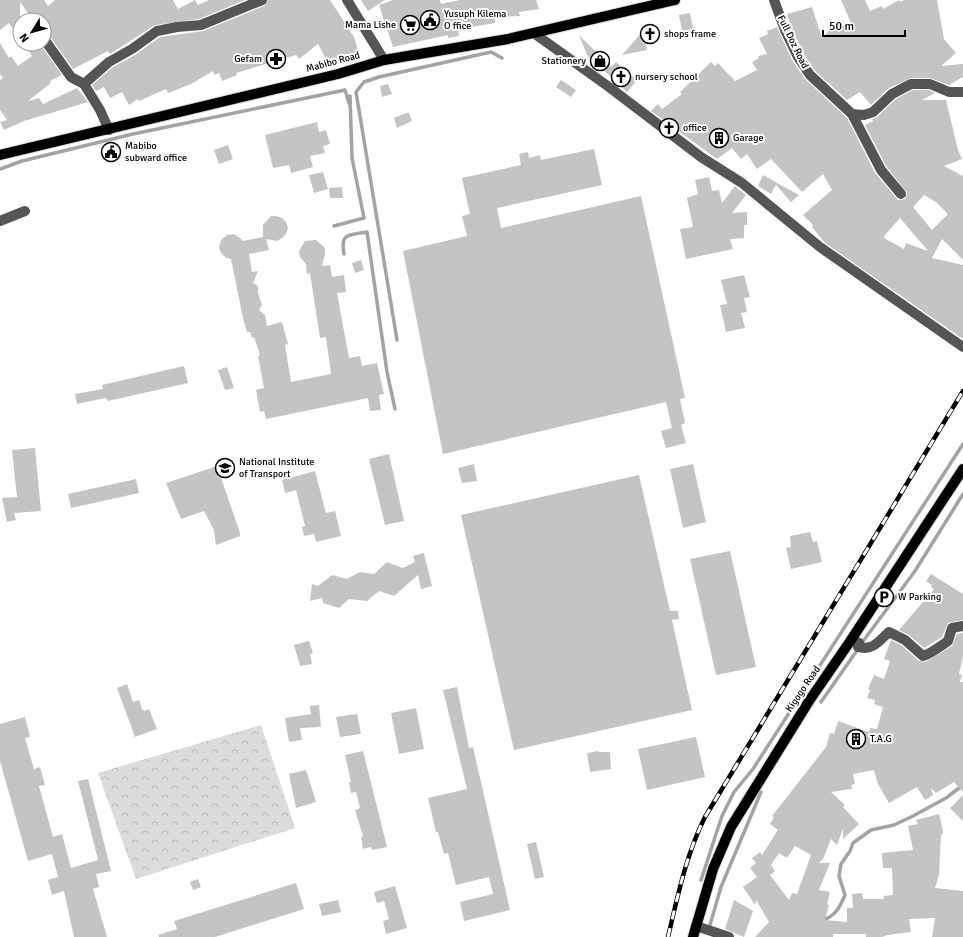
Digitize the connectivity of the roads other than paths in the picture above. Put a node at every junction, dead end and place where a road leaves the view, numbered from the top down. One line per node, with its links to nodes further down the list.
1 (262, 0): 8 (street)
2 (347, 0): 7 (street)
3 (674, 0): 5 (main road, Mabibo Road)
4 (774, 0): 10 (street, Full Doz Road)
5 (535, 34): 7 (main road, Mabibo Road); 16 (street)
6 (52, 51): 8 (street)
7 (384, 60): 11 (main road, Mabibo Road)
8 (84, 84): 11 (street)
9 (963, 92): 10 (street)
10 (852, 114): 13 (street, Full Doz Road)
11 (109, 130): 12 (main road, Mabibo Road)
12 (0, 155)
13 (901, 194)
14 (24, 211): 15 (street)
15 (0, 221)
16 (963, 347)
17 (963, 469): 19 (main road, Kigogo Road)
18 (963, 626): 19 (street)
19 (851, 640): 20 (main road, Kigogo Road)
20 (696, 926): 21 (main road, Kigogo Road); 22 (street)
21 (693, 937)
22 (728, 937)

